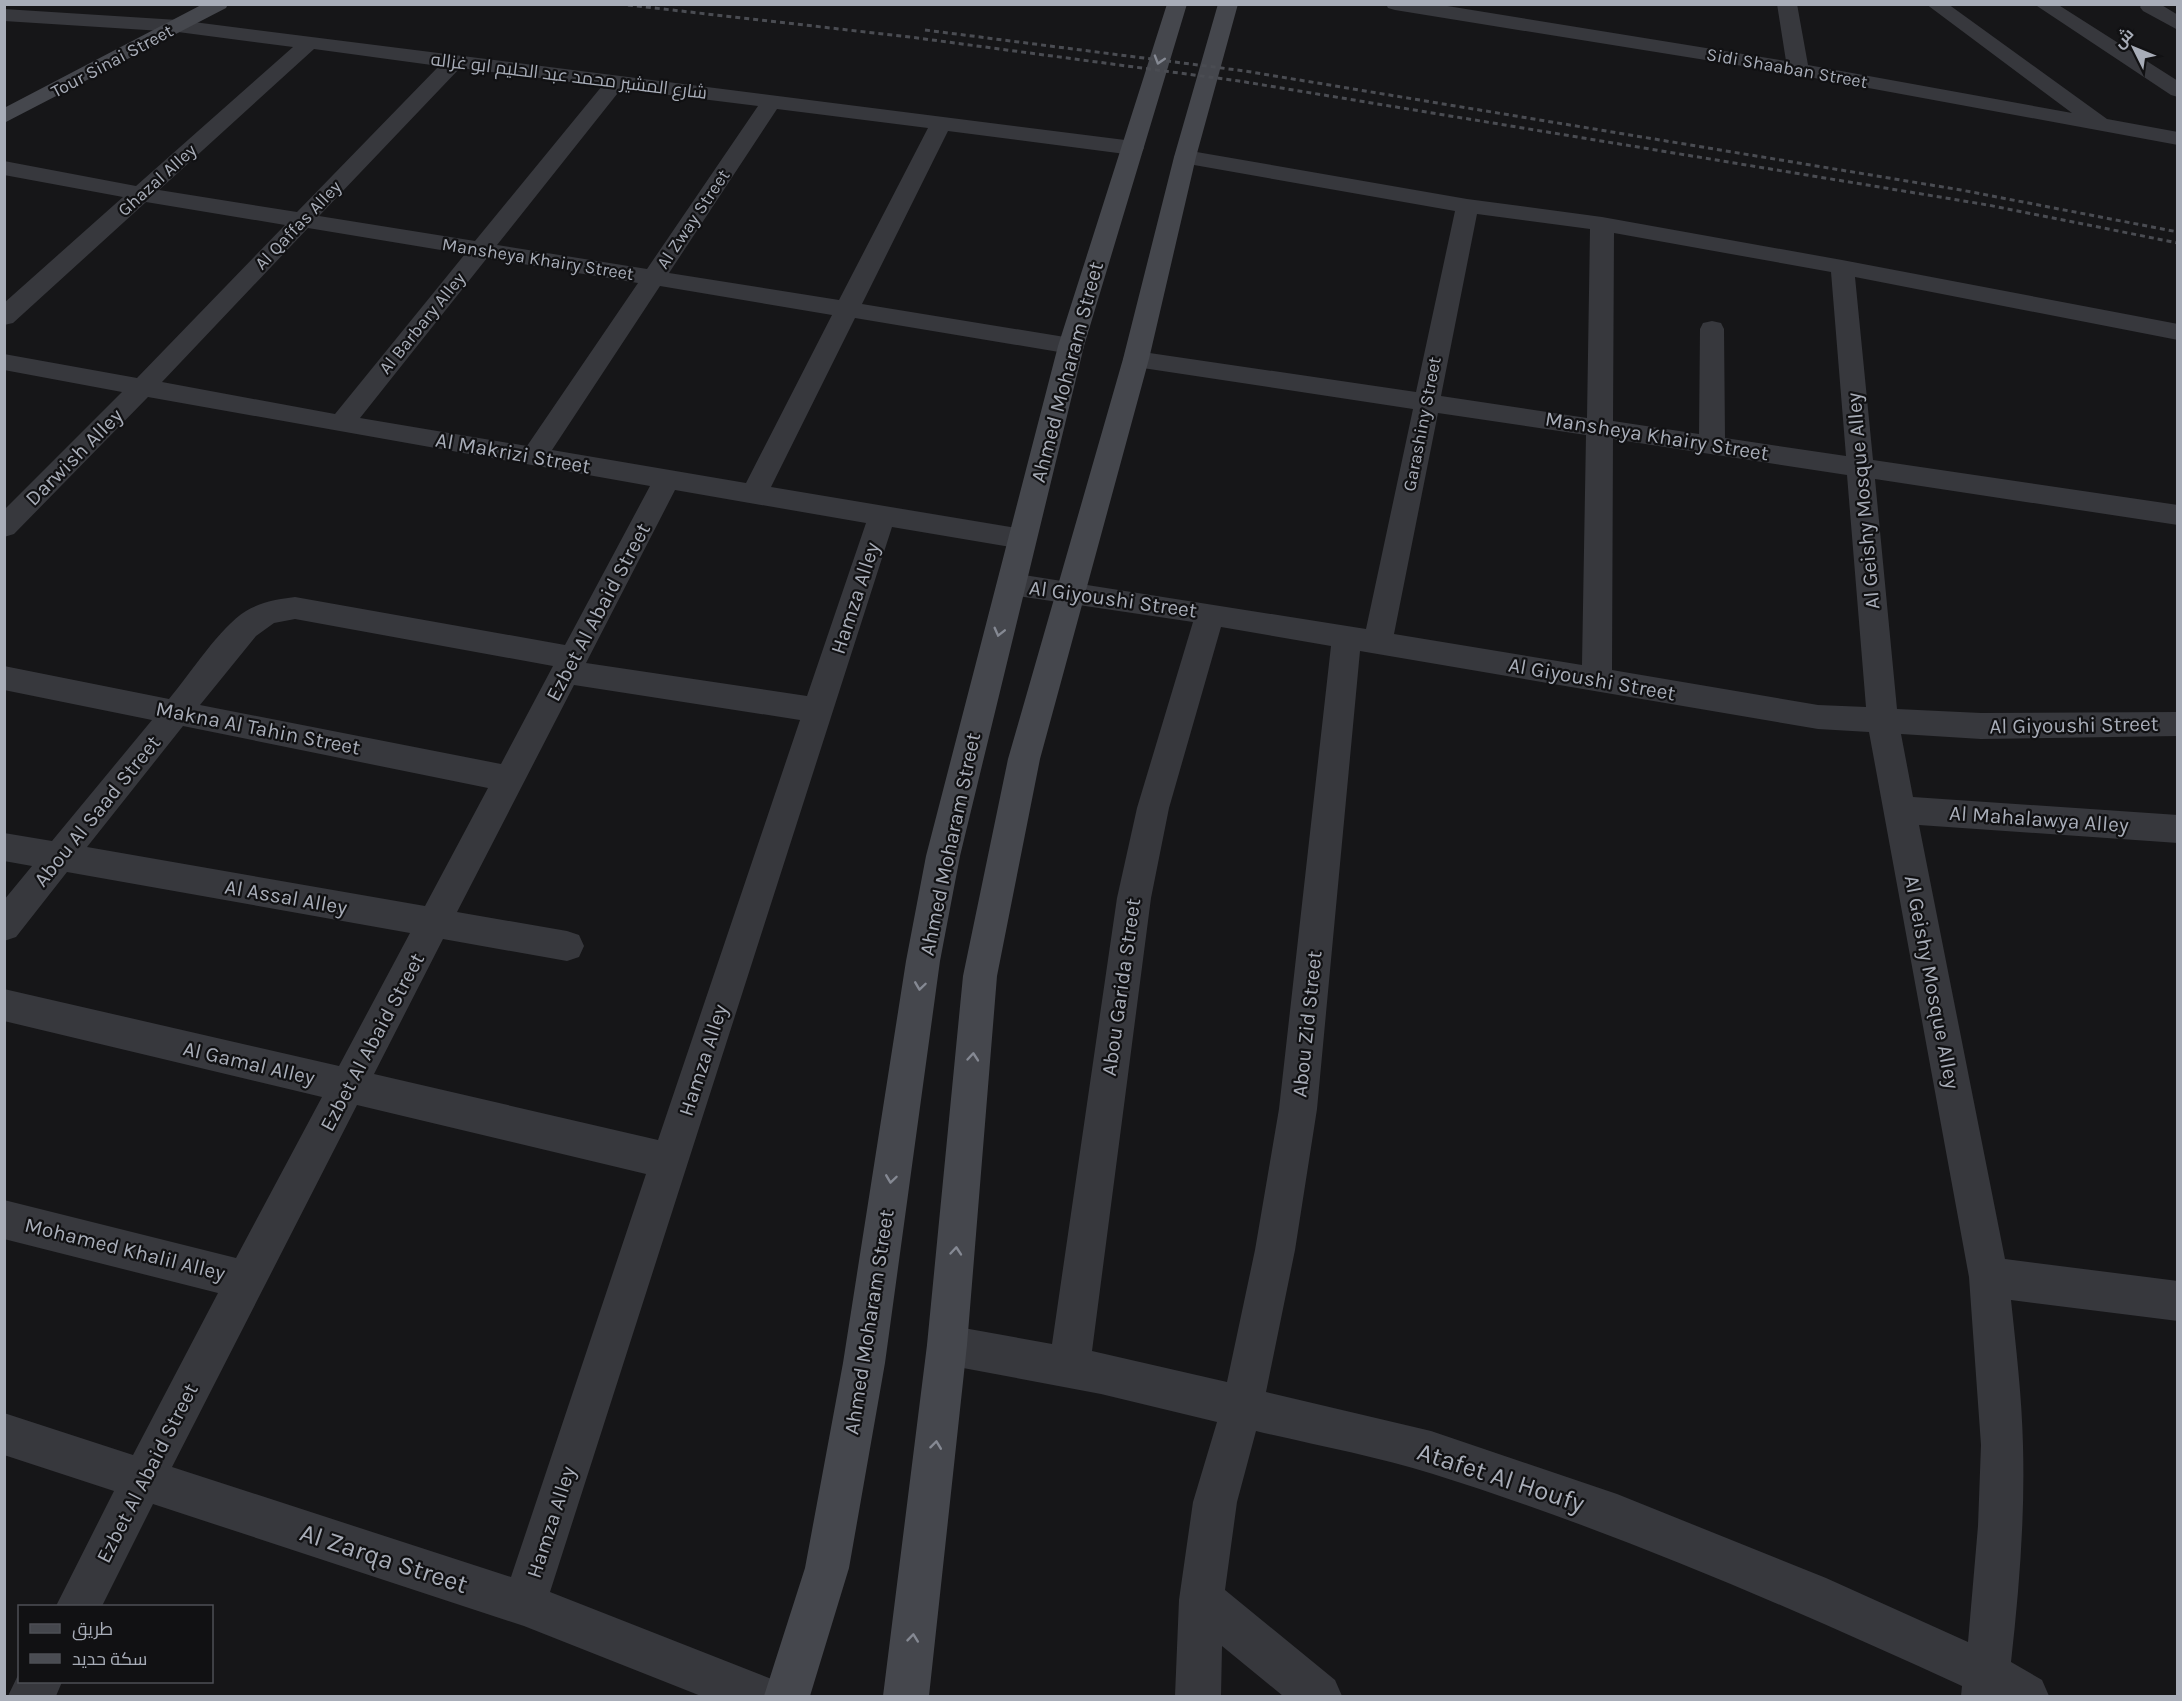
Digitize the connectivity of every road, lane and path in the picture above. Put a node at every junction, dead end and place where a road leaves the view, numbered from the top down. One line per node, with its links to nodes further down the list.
1 (219, 4): 11 (main road, Tour Sinai Street)
2 (1176, 4): 22 (main road, Ahmed Moharam Street, one-way to 22)
3 (1228, 4): 23 (main road)
4 (1395, 4): 14 (street, Sidi Shaaban Street)
5 (1787, 4): 14 (street)
6 (1935, 4): 20 (street)
7 (2043, 4): 16 (street)
8 (2150, 6): 10 (street)
9 (4, 15): 11 (street, شارع المشير محمد عبد الحليم ابو غزاله)
10 (2178, 24)
11 (178, 26): 12 (street, شارع المشير محمد عبد الحليم ابو غزاله); 18 (main road, Tour Sinai Street)
12 (309, 44): 13 (street, شارع المشير محمد عبد الحليم ابو غزاله); 25 (street, Ghazal Alley)
13 (454, 62): 15 (street, شارع المشير محمد عبد الحليم ابو غزاله); 27 (street, Al Qaffas Alley)
14 (1798, 69): 20 (street, Sidi Shaaban Street)
15 (616, 82): 17 (street, شارع المشير محمد عبد الحليم ابو غزاله); 29 (street, Al Barbary Alley)
16 (2178, 91)
17 (772, 101): 19 (street, شارع المشير محمد عبد الحليم ابو غزاله); 31 (street, Al Zway Street)
18 (4, 117)
19 (941, 123): 22 (street, شارع المشير محمد عبد الحليم ابو غزاله); 32 (street)
20 (2104, 126): 21 (street, Sidi Shaaban Street)
21 (2178, 139)
22 (1133, 148): 36 (main road, Ahmed Moharam Street)
23 (1185, 157): 26 (street); 37 (main road)
24 (4, 168): 25 (street, Mansheya Khairy Street)
25 (141, 194): 27 (street, Mansheya Khairy Street); 33 (street, Ghazal Alley)
26 (1467, 206): 28 (street); 40 (street, Garashiny Street)
27 (303, 220): 29 (street, Mansheya Khairy Street); 39 (street, Al Qaffas Alley)
28 (1602, 225): 30 (street); 42 (street)
29 (482, 249): 31 (street, Mansheya Khairy Street); 41 (street, Al Barbary Alley)
30 (1842, 267): 35 (street); 45 (street, Al Geishy Mosque Alley)
31 (654, 278): 32 (street, Mansheya Khairy Street); 44 (street, Al Zway Street)
32 (847, 310): 36 (street, Mansheya Khairy Street); 47 (street)
33 (4, 317)
34 (1712, 329): 43 (street)
35 (2178, 332)
36 (1071, 346): 51 (main road, Ahmed Moharam Street)
37 (1136, 358): 40 (street, Mansheya Khairy Street); 53 (main road)
38 (4, 362): 39 (street, Al Makrizi Street)
39 (142, 387): 41 (street, Al Makrizi Street); 50 (street, Darwish Alley)
40 (1426, 402): 42 (street, Mansheya Khairy Street); 55 (street, Garashiny Street)
41 (341, 424): 44 (street, Al Makrizi Street)
42 (1600, 428): 43 (street, Mansheya Khairy Street); 58 (street)
43 (1712, 445): 45 (street, Mansheya Khairy Street)
44 (534, 456): 46 (street, Al Makrizi Street)
45 (1860, 467): 48 (street, Mansheya Khairy Street); 61 (street, Al Geishy Mosque Alley)
46 (667, 479): 47 (street, Al Makrizi Street); 56 (street, Ezbet Al Abaid Street)
47 (754, 494): 49 (street, Al Makrizi Street)
48 (2178, 515)
49 (882, 516): 51 (street, Al Makrizi Street); 59 (street, Hamza Alley)
50 (4, 527)
51 (1022, 539): 52 (main road, Ahmed Moharam Street)
52 (1011, 584): 53 (street, Al Giyoushi Street); 88 (main road, Ahmed Moharam Street, one-way to 88)
53 (1069, 593): 54 (street, Al Giyoushi Street); 78 (main road, one-way to 53)
54 (1210, 614): 55 (street, Al Giyoushi Street); 79 (street, Abou Garida Street)
55 (1363, 640): 58 (street, Al Giyoushi Street); 80 (street, Abou Zid Street)
56 (570, 665): 59 (street); 60 (street, Abou Al Saad Street); 63 (street, Ezbet Al Abaid Street)
57 (4, 678): 60 (street, Makna Al Tahin Street)
58 (1597, 680): 61 (street, Al Giyoushi Street)
59 (817, 710): 73 (street, Hamza Alley)
60 (176, 712): 63 (street, Makna Al Tahin Street); 67 (street, Abou Al Saad Street)
61 (1883, 722): 62 (street, Al Giyoushi Street); 64 (street, Al Geishy Mosque Alley)
62 (2178, 724)
63 (511, 779): 68 (street, Ezbet Al Abaid Street)
64 (1900, 810): 65 (street, Al Mahalawya Alley); 75 (street, Al Geishy Mosque Alley)
65 (2178, 829)
66 (4, 847): 67 (street, Al Assal Alley)
67 (60, 857): 68 (street, Al Assal Alley); 69 (street, Abou Al Saad Street)
68 (435, 923): 70 (street, Al Assal Alley); 72 (street, Ezbet Al Abaid Street)
69 (4, 926)
70 (567, 946)
71 (4, 1005): 72 (street, Al Gamal Alley)
72 (349, 1087): 73 (street, Al Gamal Alley); 76 (street, Ezbet Al Abaid Street)
73 (669, 1161): 84 (street, Hamza Alley)
74 (4, 1219): 76 (street, Mohamed Khalil Alley)
75 (1989, 1277): 77 (street); 86 (street, Al Geishy Mosque Alley)
76 (246, 1280): 82 (street, Ezbet Al Abaid Street)
77 (2178, 1301)
78 (947, 1345): 79 (street, Atafet Al Houfy); 89 (main road, one-way to 78)
79 (1069, 1368): 80 (street, Atafet Al Houfy)
80 (1242, 1408): 83 (street, Abou Zid Street); 86 (street, Atafet Al Houfy)
81 (4, 1434): 82 (street, Al Zarqa Street)
82 (144, 1480): 84 (street, Al Zarqa Street); 85 (street, Ezbet Al Abaid Street)
83 (1201, 1600): 90 (street, Abou Zid Street); 91 (street)
84 (524, 1604): 87 (street, Al Zarqa Street)
85 (79, 1605)
86 (1985, 1685): 92 (street, Atafet Al Houfy)
87 (758, 1696)
88 (787, 1696)
89 (906, 1696)
90 (1198, 1696)
91 (1319, 1696)
92 (2026, 1696)

